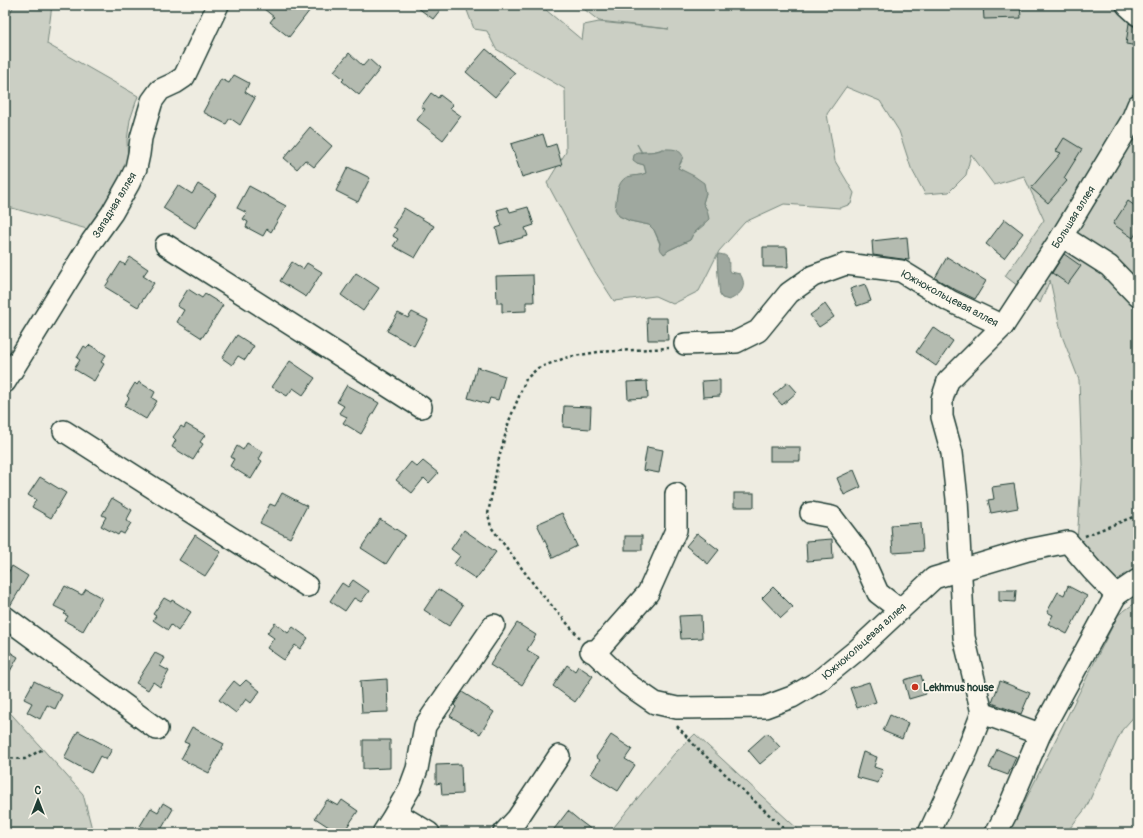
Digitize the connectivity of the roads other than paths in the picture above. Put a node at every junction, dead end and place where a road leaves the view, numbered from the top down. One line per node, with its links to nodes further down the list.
1 (218, 5): 10 (street, Западная аллея)
2 (1127, 5): 3 (street)
3 (1138, 14)
4 (1138, 104): 5 (street, Большая аллея)
5 (1062, 236): 7 (street); 8 (street, Большая аллея)
6 (166, 245): 11 (street)
7 (1138, 296)
8 (1003, 326): 9 (street, Южнокольцевая аллея); 15 (street, Большая аллея)
9 (685, 344)
10 (5, 382)
11 (421, 407)
12 (64, 431): 17 (street)
13 (676, 494): 19 (street, Южнокольцевая аллея)
14 (811, 513): 19 (street)
15 (961, 569): 18 (street, Южнокольцевая аллея); 19 (street, Южнокольцевая аллея); 22 (street, Большая аллея)
16 (1138, 580): 18 (street)
17 (307, 586)
18 (1116, 595): 24 (street)
19 (900, 610)
20 (5, 617): 23 (street)
21 (494, 625): 26 (street)
22 (982, 712): 24 (street); 30 (street)
23 (157, 729)
24 (1040, 734): 31 (street)
25 (559, 756): 29 (street)
26 (396, 813): 27 (street); 28 (street)
27 (383, 833)
28 (428, 833)
29 (504, 833)
30 (929, 833)
31 (996, 833)

